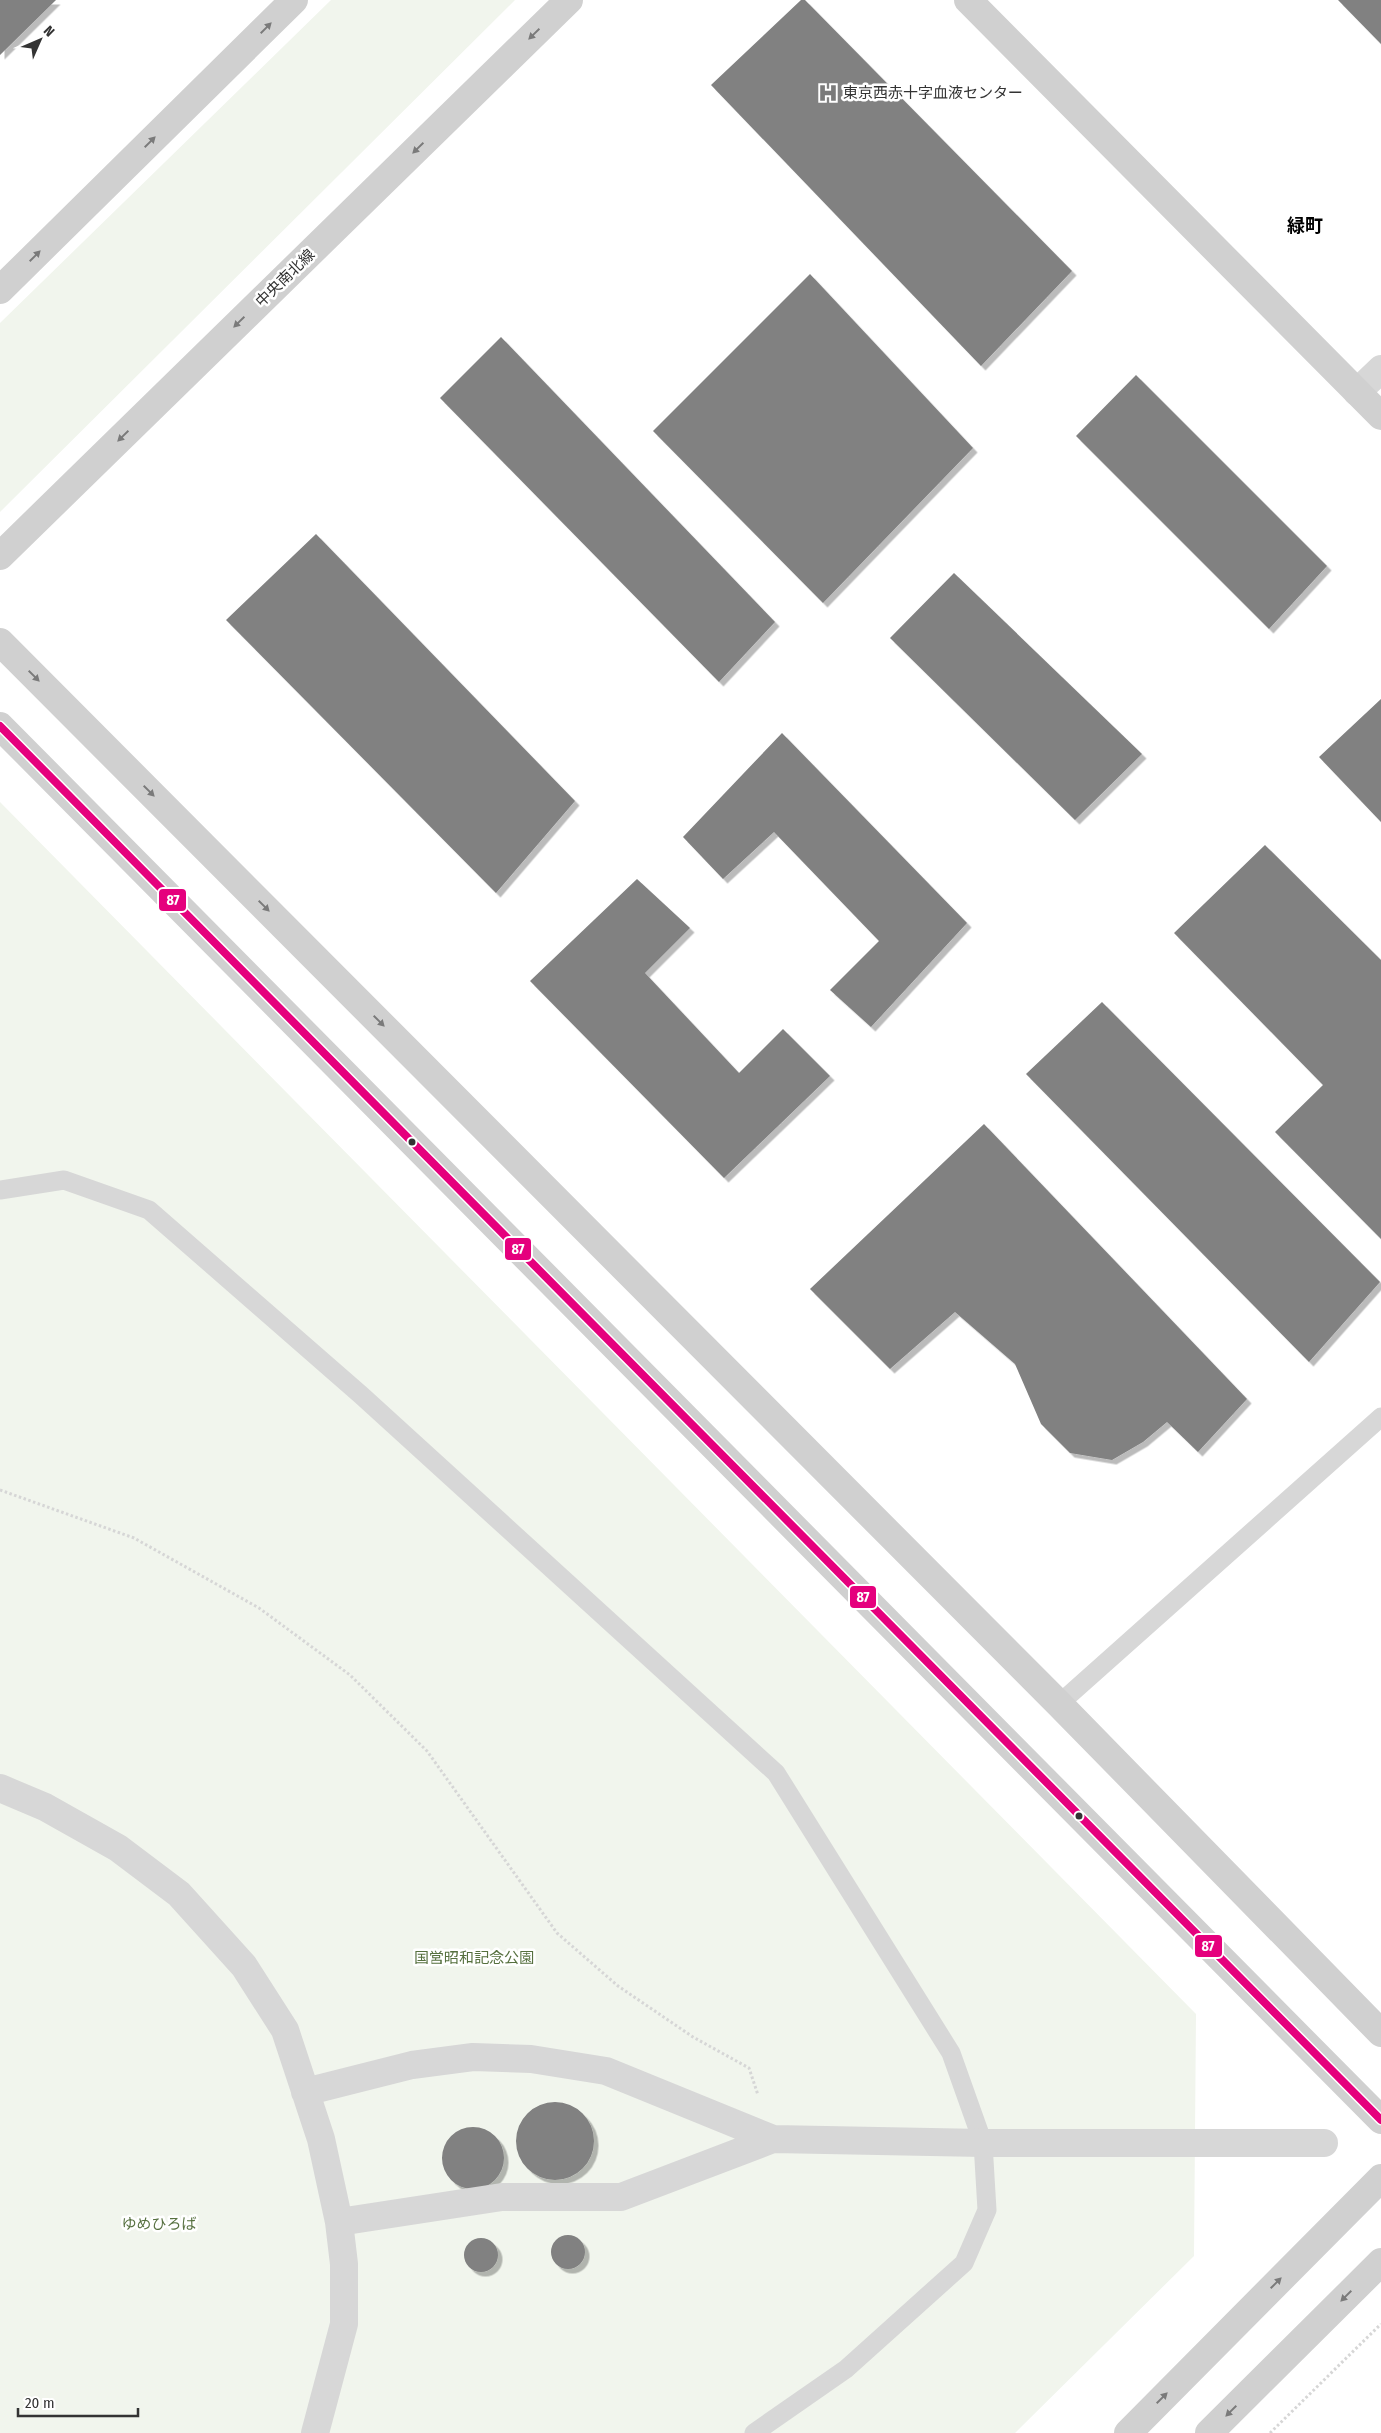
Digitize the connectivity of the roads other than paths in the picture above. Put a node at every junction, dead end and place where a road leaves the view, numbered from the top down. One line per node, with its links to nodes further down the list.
1 (294, 0): 4 (street, one-way to 1)
2 (569, 0): 8 (street, 中央南北線, one-way to 8)
3 (968, 0): 6 (street)
4 (0, 290)
5 (1381, 369): 6 (street)
6 (1357, 392): 7 (street)
7 (1381, 416)
8 (0, 556)
9 (0, 642): 13 (street, one-way to 13)
10 (0, 726): 17 (street)
11 (0, 1190): 19 (lane)
12 (1381, 1417): 13 (lane)
13 (1059, 1704): 15 (street)
14 (0, 1788): 16 (street)
15 (1381, 2033)
16 (305, 2092): 18 (street); 22 (street)
17 (1381, 2120)
18 (773, 2139): 19 (street); 22 (street)
19 (983, 2143): 20 (street); 25 (lane)
20 (1324, 2144)
21 (1381, 2178): 26 (street, one-way to 21)
22 (339, 2222): 24 (street)
23 (1381, 2262): 27 (street, one-way to 27)
24 (315, 2433)
25 (754, 2433)
26 (1128, 2433)
27 (1209, 2433)

